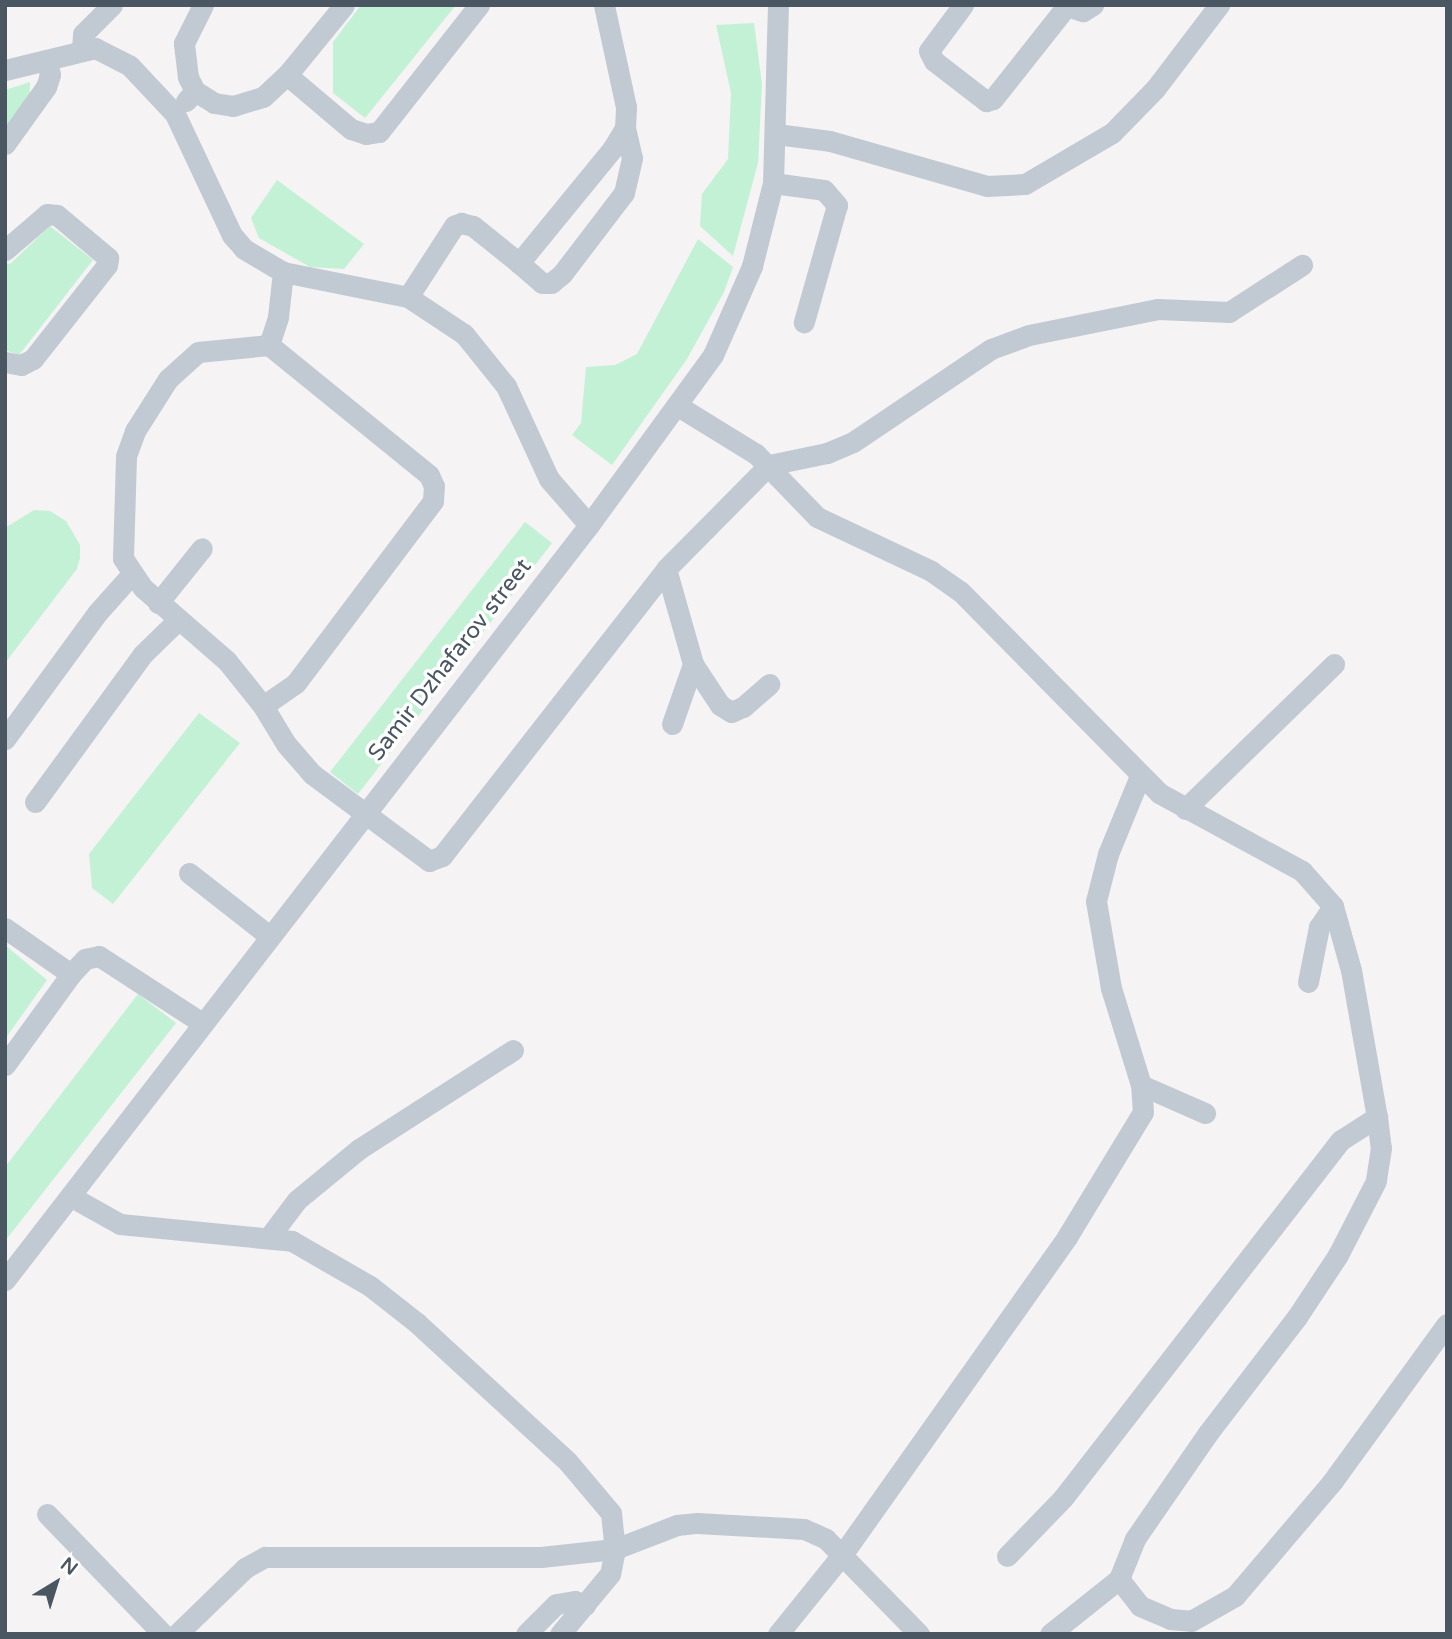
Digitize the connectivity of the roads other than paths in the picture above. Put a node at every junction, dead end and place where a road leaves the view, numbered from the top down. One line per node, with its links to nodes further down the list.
1 (112, 5): 11 (street)
2 (203, 5): 15 (street)
3 (344, 5): 14 (street)
4 (479, 5): 14 (street)
5 (604, 5): 17 (street)
6 (778, 5): 18 (street, Samir Dzhafarov street)
7 (963, 5): 10 (street)
8 (1093, 5): 10 (street)
9 (1219, 5): 18 (street)
10 (1064, 7)
11 (82, 49): 12 (street); 16 (street)
12 (47, 61): 13 (street); 19 (street)
13 (5, 70)
14 (287, 75): 15 (street)
15 (195, 91): 16 (street)
16 (175, 114): 24 (street)
17 (625, 128): 22 (street); 22 (street)
18 (776, 134): 20 (street, Samir Dzhafarov street)
19 (5, 144)
20 (773, 183): 26 (street); 29 (street, Samir Dzhafarov street)
21 (5, 250): 28 (street)
22 (519, 263): 25 (street)
23 (1302, 265): 30 (street)
24 (283, 272): 25 (street); 27 (street)
25 (408, 297): 31 (street)
26 (804, 322)
27 (269, 345): 34 (street); 40 (street)
28 (5, 362)
29 (678, 406): 30 (street); 31 (street, Samir Dzhafarov street)
30 (769, 465): 33 (street); 43 (street)
31 (589, 525): 46 (street, Samir Dzhafarov street)
32 (201, 548): 35 (street)
33 (666, 569): 37 (street); 46 (street)
34 (131, 575): 35 (street); 42 (street)
35 (158, 603): 36 (street)
36 (178, 620): 40 (street); 44 (street)
37 (693, 664): 39 (street); 41 (street)
38 (1335, 664): 45 (street)
39 (769, 684)
40 (263, 706): 46 (street)
41 (673, 724)
42 (5, 739)
43 (1140, 776): 45 (street); 56 (street)
44 (35, 802)
45 (1185, 809): 48 (street)
46 (363, 815): 50 (street, Samir Dzhafarov street)
47 (189, 873): 50 (street)
48 (1333, 906): 52 (street); 58 (street)
49 (5, 928): 51 (street)
50 (268, 935): 53 (street, Samir Dzhafarov street)
51 (71, 974): 53 (street); 55 (street)
52 (1308, 982)
53 (202, 1023): 59 (street, Samir Dzhafarov street)
54 (513, 1050): 60 (street)
55 (5, 1065)
56 (1141, 1085): 57 (street); 65 (street)
57 (1205, 1113)
58 (1377, 1117): 66 (street); 67 (street)
59 (71, 1196): 60 (street); 61 (street, Samir Dzhafarov street)
60 (270, 1237): 64 (street)
61 (5, 1280)
62 (1447, 1324): 67 (street)
63 (47, 1514): 69 (street)
64 (615, 1549): 65 (street); 68 (street); 70 (street)
65 (842, 1555): 73 (street); 74 (street)
66 (1007, 1556)
67 (1119, 1579): 75 (street)
68 (586, 1605): 71 (street); 72 (street)
69 (163, 1634)
70 (177, 1634)
71 (526, 1634)
72 (560, 1634)
73 (778, 1634)
74 (919, 1634)
75 (1050, 1634)

